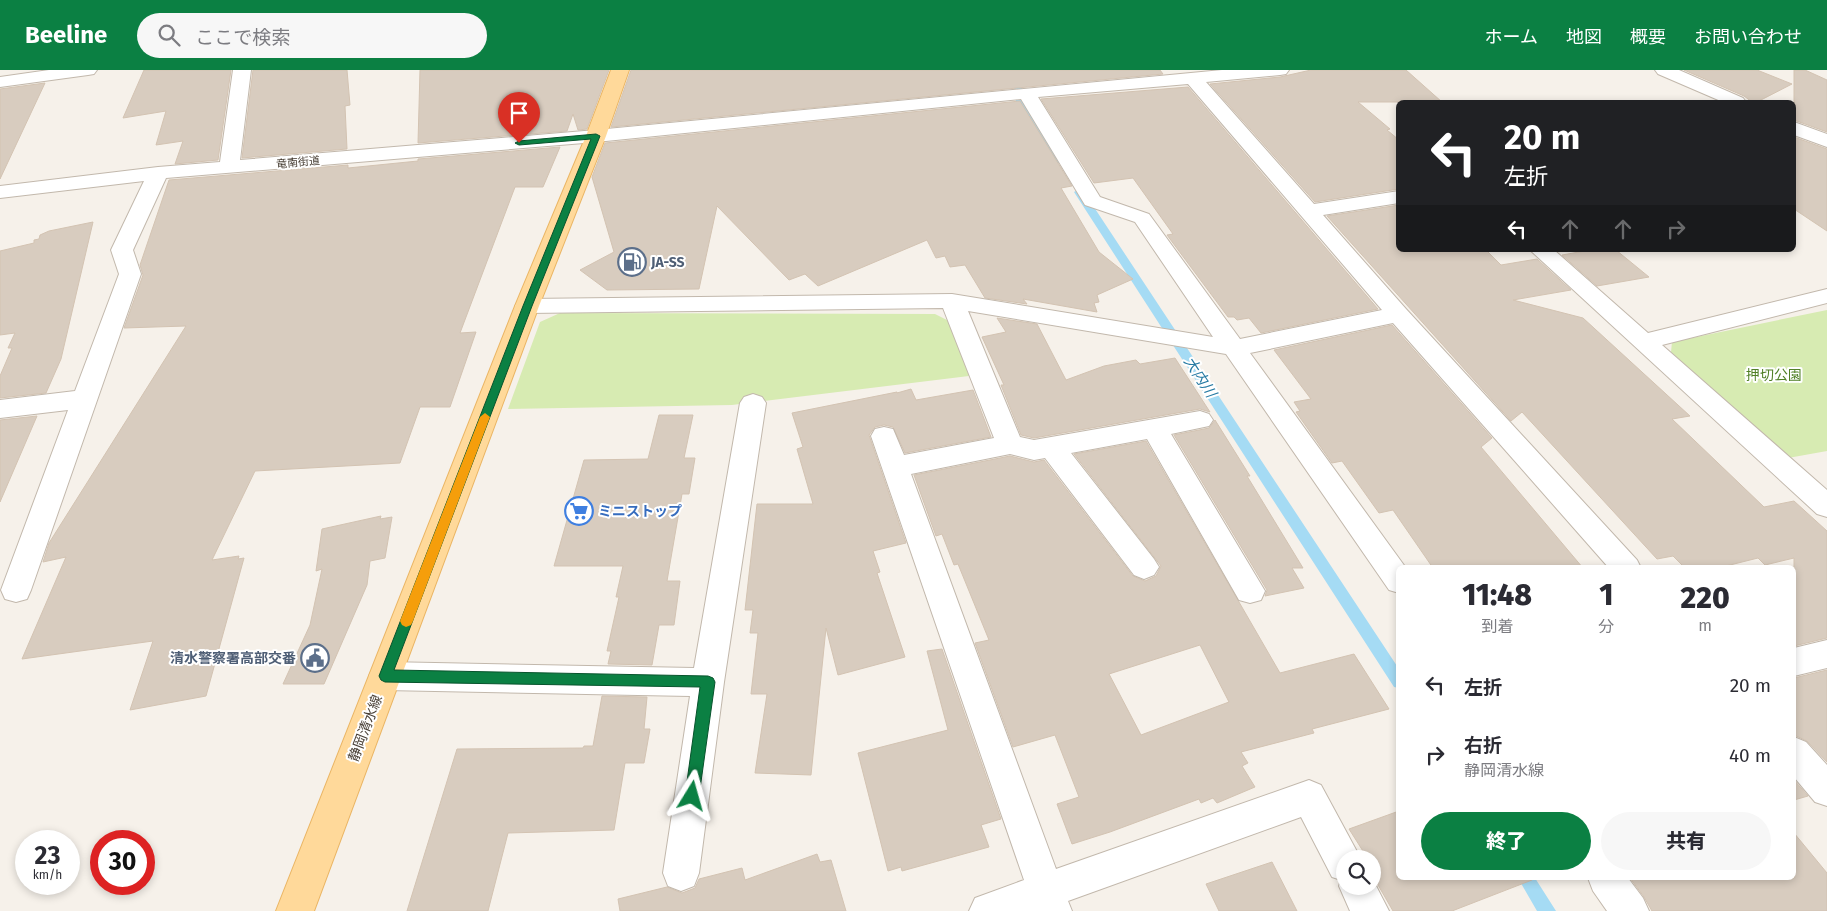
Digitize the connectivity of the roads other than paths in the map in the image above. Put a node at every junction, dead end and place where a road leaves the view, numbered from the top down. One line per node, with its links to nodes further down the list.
1 (88, 70): 7 (street)
2 (242, 70): 13 (street)
3 (620, 70): 11 (main road, 静岡清水線)
4 (1280, 70): 6 (street, 竜南街道)
5 (1664, 70): 9 (street)
6 (1193, 78): 8 (street, 竜南街道); 17 (street)
7 (0, 82)
8 (1026, 93): 11 (street, 竜南街道); 24 (street)
9 (1732, 100)
10 (1796, 130): 12 (street)
11 (596, 136): 13 (street, 竜南街道); 21 (main road, 静岡清水線)
12 (1827, 141)
13 (229, 168): 14 (street, 竜南街道)
14 (158, 173): 15 (street, 竜南街道); 25 (street)
15 (0, 192)
16 (1396, 197): 17 (street)
17 (1309, 211): 22 (street)
18 (1543, 252): 23 (street)
19 (1827, 296): 23 (street)
20 (952, 301): 21 (street); 24 (street); 31 (street)
21 (527, 306): 42 (main road, 静岡清水線)
22 (1398, 314): 24 (street); 35 (street)
23 (1643, 342): 34 (street)
24 (1235, 348): 37 (street)
25 (85, 399): 27 (street); 38 (street)
26 (753, 403): 43 (street)
27 (0, 409)
28 (1200, 420): 29 (street)
29 (1154, 428): 32 (street); 39 (street)
30 (884, 436): 33 (street)
31 (1010, 444): 32 (street); 33 (street)
32 (1052, 447): 36 (street)
33 (896, 467): 50 (street)
34 (1827, 506)
35 (1624, 565)
36 (1144, 567)
37 (1396, 577)
38 (16, 590)
39 (1250, 591)
40 (1827, 654): 41 (street)
41 (1796, 662)
42 (385, 676): 43 (street); 51 (main road, 静岡清水線)
43 (708, 682): 47 (street)
44 (1796, 755): 45 (street)
45 (1827, 790)
46 (1338, 850): 50 (street)
47 (681, 873)
48 (1607, 880): 54 (street)
49 (1362, 895): 53 (street)
50 (1050, 900): 52 (street)
51 (296, 911)
52 (988, 911)
53 (1370, 911)
54 (1630, 911)

